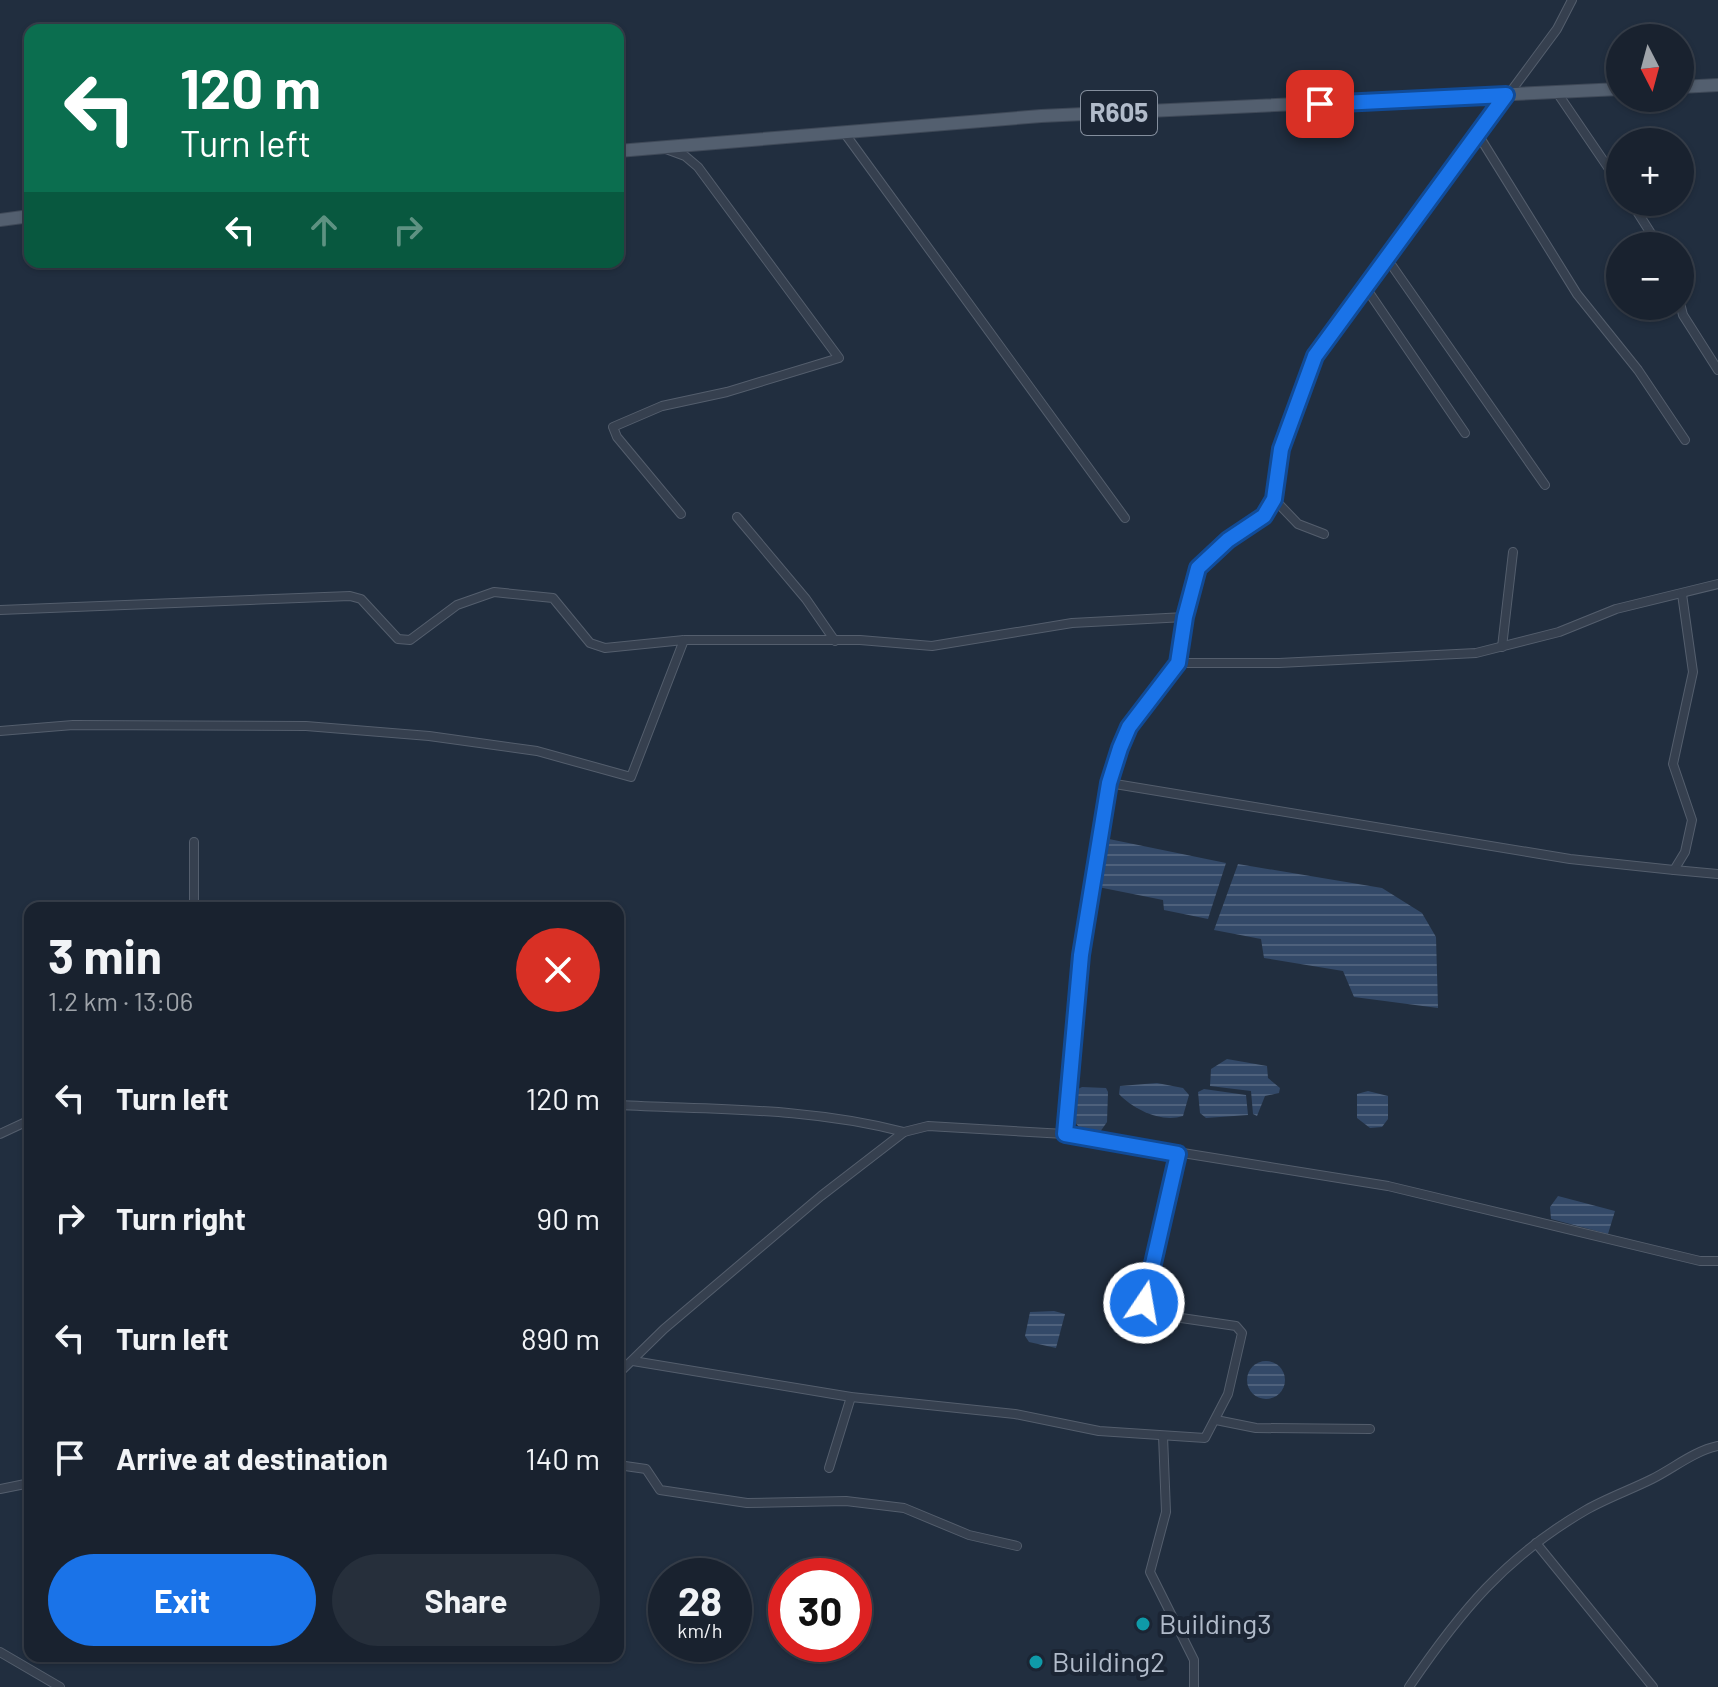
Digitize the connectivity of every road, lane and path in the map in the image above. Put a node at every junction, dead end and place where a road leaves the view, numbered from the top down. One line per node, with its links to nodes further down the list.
1 (1572, 0): 6 (street)
2 (1718, 85): 3 (main road)
3 (1694, 86)
4 (1606, 89): 5 (main road, R605)
5 (1556, 91): 6 (main road, R605); 11 (street)
6 (1506, 95): 7 (main road, R605); 8 (street)
7 (843, 131): 9 (main road, R605); 24 (street)
8 (1479, 136): 14 (street); 19 (street)
9 (661, 147): 10 (main road, R605); 22 (street)
10 (624, 150)
11 (1606, 164)
12 (24, 217): 13 (main road)
13 (0, 220)
14 (1388, 260): 15 (street); 20 (street)
15 (1366, 288): 18 (street); 21 (street)
16 (1686, 320): 17 (street)
17 (1718, 370)
18 (1465, 433)
19 (1685, 440)
20 (1545, 485)
21 (1274, 499): 25 (street); 30 (street)
22 (681, 514)
23 (737, 517): 32 (street)
24 (1125, 518)
25 (1324, 534)
26 (1513, 552): 33 (street)
27 (1718, 584): 28 (street)
28 (1682, 594): 33 (street); 38 (street)
29 (0, 610): 31 (street)
30 (1185, 617): 32 (street); 34 (street)
31 (684, 640): 32 (street); 35 (street)
32 (835, 641)
33 (1502, 647): 34 (street)
34 (1178, 663): 36 (street)
35 (0, 731)
36 (1109, 783): 38 (street); 45 (street)
37 (194, 842): 40 (street)
38 (1674, 870): 39 (street)
39 (1718, 874)
40 (194, 902)
41 (624, 1105): 43 (street)
42 (24, 1123): 44 (street)
43 (904, 1132): 45 (street); 48 (street)
44 (0, 1134)
45 (1065, 1134): 46 (street)
46 (1178, 1154): 47 (street); 51 (street)
47 (1718, 1261)
48 (633, 1361): 49 (street); 50 (street)
49 (624, 1369)
50 (851, 1397): 53 (street); 56 (street)
51 (1216, 1420): 52 (street); 53 (street)
52 (1370, 1429)
53 (1163, 1436): 63 (street)
54 (1718, 1446): 59 (street)
55 (624, 1466): 60 (street)
56 (829, 1468)
57 (24, 1484): 58 (street)
58 (0, 1489)
59 (1536, 1543): 64 (street); 65 (street)
60 (1017, 1546)
61 (0, 1652): 62 (street)
62 (60, 1687)
63 (1194, 1687)
64 (1409, 1687)
65 (1653, 1687)

